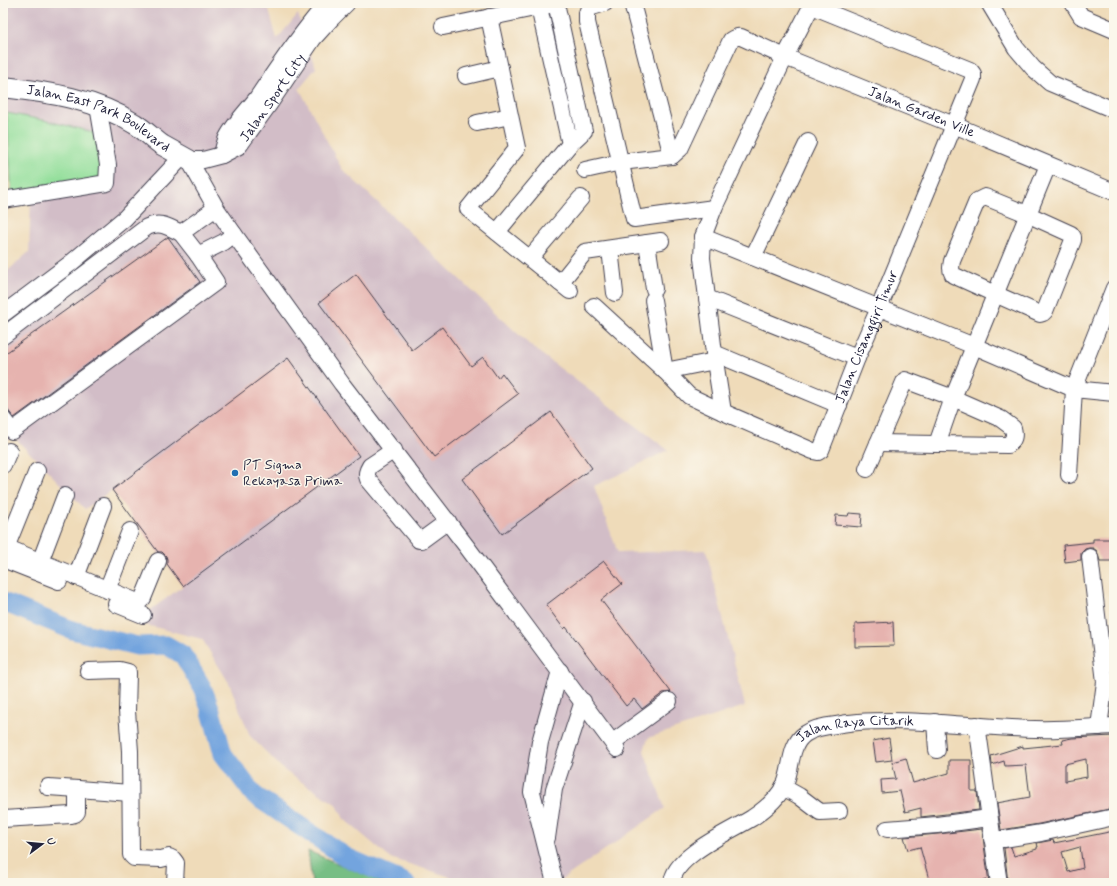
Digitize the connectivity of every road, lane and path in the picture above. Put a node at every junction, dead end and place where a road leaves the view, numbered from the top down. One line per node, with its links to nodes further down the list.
1 (327, 3): 24 (street, Jalan Sport City)
2 (347, 3): 24 (street, Jalan Sport City)
3 (556, 3): 8 (street); 23 (street)
4 (605, 3): 27 (street)
5 (632, 3): 25 (street)
6 (989, 3): 18 (street)
7 (812, 4): 13 (street); 21 (street, Jalan Cisanggiri Timur)
8 (539, 5): 10 (street); 23 (street)
9 (1077, 6): 12 (street)
10 (489, 17): 11 (street); 14 (street)
11 (443, 27)
12 (1114, 30)
13 (784, 57): 21 (street, Jalan Garden Ville); 25 (street, Jalan Garden Ville); 34 (street)
14 (500, 68): 15 (street); 19 (street)
15 (466, 76)
16 (3, 87): 17 (main road, Jalan East Park Boulevard)
17 (98, 106): 26 (main road, Jalan East Park Boulevard); 32 (street)
18 (1114, 110)
19 (510, 116): 20 (street); 36 (street)
20 (477, 123)
21 (954, 125): 28 (street, Jalan Garden Ville); 49 (street, Jalan Cisanggiri Timur)
22 (808, 142): 42 (street)
23 (570, 144): 36 (street)
24 (222, 155): 26 (street)
25 (672, 156): 27 (street)
26 (186, 158): 33 (street); 50 (street)
27 (621, 162): 29 (street); 34 (street)
28 (1048, 165): 30 (street, Jalan Garden Ville); 35 (street)
29 (585, 170)
30 (1114, 192)
31 (581, 198): 43 (street)
32 (3, 200)
33 (216, 208): 37 (street); 38 (street)
34 (714, 208): 39 (street)
35 (1027, 214): 46 (street); 46 (street); 46 (street)
36 (497, 232): 43 (street)
37 (180, 233): 41 (street); 51 (street)
38 (234, 234): 41 (street); 64 (street)
39 (703, 237): 42 (street); 47 (street)
40 (610, 249): 43 (street); 45 (street); 55 (street)
41 (198, 255): 61 (street)
42 (753, 257): 49 (street)
43 (530, 258)
44 (1114, 288): 56 (street)
45 (615, 293)
46 (995, 294): 52 (street)
47 (707, 298): 53 (street); 54 (street)
48 (594, 306): 55 (street)
49 (879, 308): 52 (street); 54 (street, Jalan Cisanggiri Timur)
50 (3, 314)
51 (3, 336)
52 (974, 346): 56 (street); 58 (street)
53 (715, 357): 55 (street); 59 (street); 60 (street)
54 (857, 358): 59 (street, Jalan Cisanggiri Timur)
55 (665, 371): 60 (street)
56 (1074, 390): 57 (street); 67 (street)
57 (1114, 392)
58 (953, 398): 62 (street); 63 (street); 63 (street)
59 (839, 405): 60 (street, Jalan Cisanggiri Timur)
60 (723, 412)
61 (3, 419)
62 (878, 443): 63 (street); 65 (street)
63 (936, 444)
64 (394, 450): 70 (street); 70 (street)
65 (867, 469)
66 (37, 471): 72 (street)
67 (1069, 475)
68 (65, 496): 74 (street)
69 (103, 506): 76 (street)
70 (448, 521): 80 (street)
71 (130, 531): 77 (street)
72 (4, 551): 74 (street); 78 (street)
73 (1090, 557): 85 (street)
74 (40, 562): 76 (street)
75 (158, 562): 77 (street)
76 (76, 577): 77 (street)
77 (107, 590)
78 (143, 615)
79 (88, 671): 90 (street)
80 (560, 671): 81 (street); 97 (street)
81 (583, 701): 82 (street); 97 (street)
82 (670, 701)
83 (936, 722): 84 (street, Jalan Raya Citarik); 86 (street); 88 (street, Jalan Raya Citarik)
84 (977, 725): 85 (street, Jalan Raya Citarik); 93 (street)
85 (1106, 726)
86 (937, 750)
87 (48, 787): 89 (street)
88 (784, 787): 91 (street); 100 (street, Jalan Raya Citarik)
89 (78, 789): 90 (street); 94 (street)
90 (130, 793): 98 (street)
91 (839, 811)
92 (1114, 817): 96 (street)
93 (989, 818): 95 (street); 96 (street)
94 (3, 819)
95 (887, 829)
96 (992, 839): 101 (street)
97 (546, 844): 99 (street)
98 (175, 883)
99 (555, 883)
100 (672, 883)
101 (999, 883)

